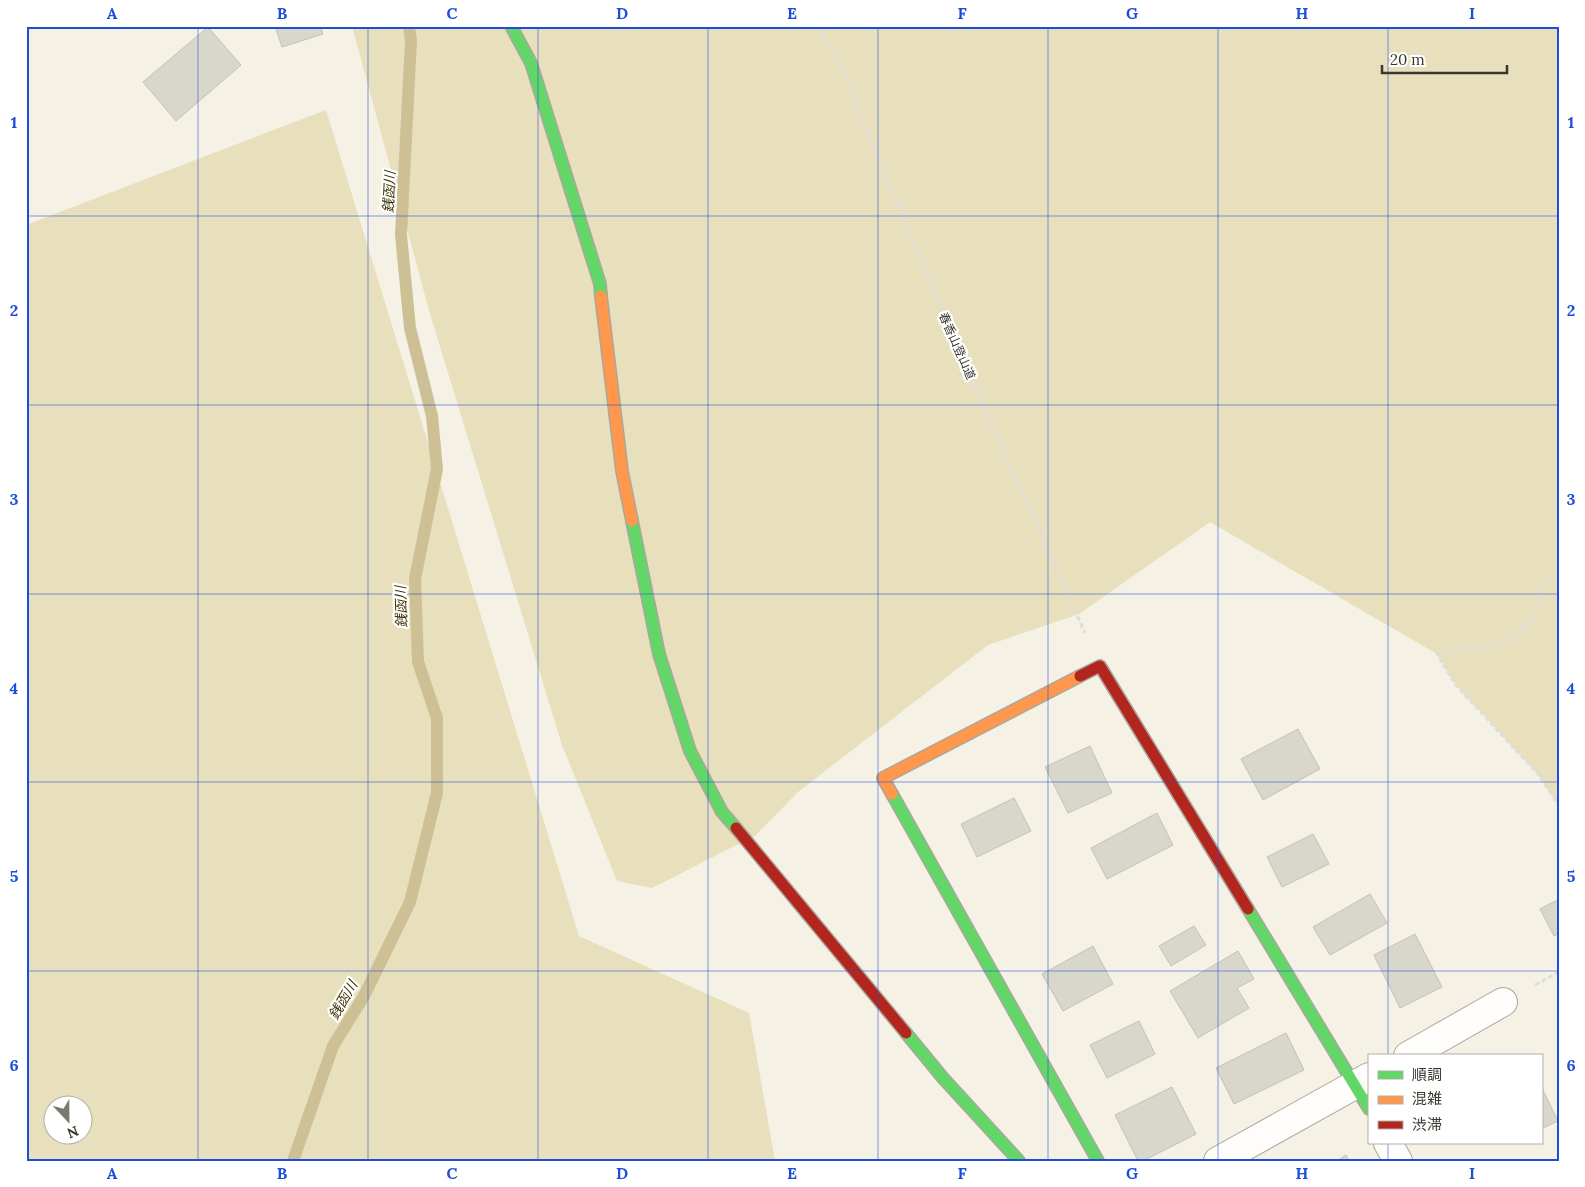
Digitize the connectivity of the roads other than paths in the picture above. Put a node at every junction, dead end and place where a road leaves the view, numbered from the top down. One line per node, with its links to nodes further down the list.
1 (512, 26): 7 (street)
2 (1504, 1002): 3 (street)
3 (1412, 1054)
4 (1362, 1081): 5 (street); 8 (street); 9 (street)
5 (1368, 1105)
6 (1389, 1144): 10 (street)
7 (1019, 1161)
8 (1098, 1161)
9 (1218, 1161)
10 (1398, 1161)

